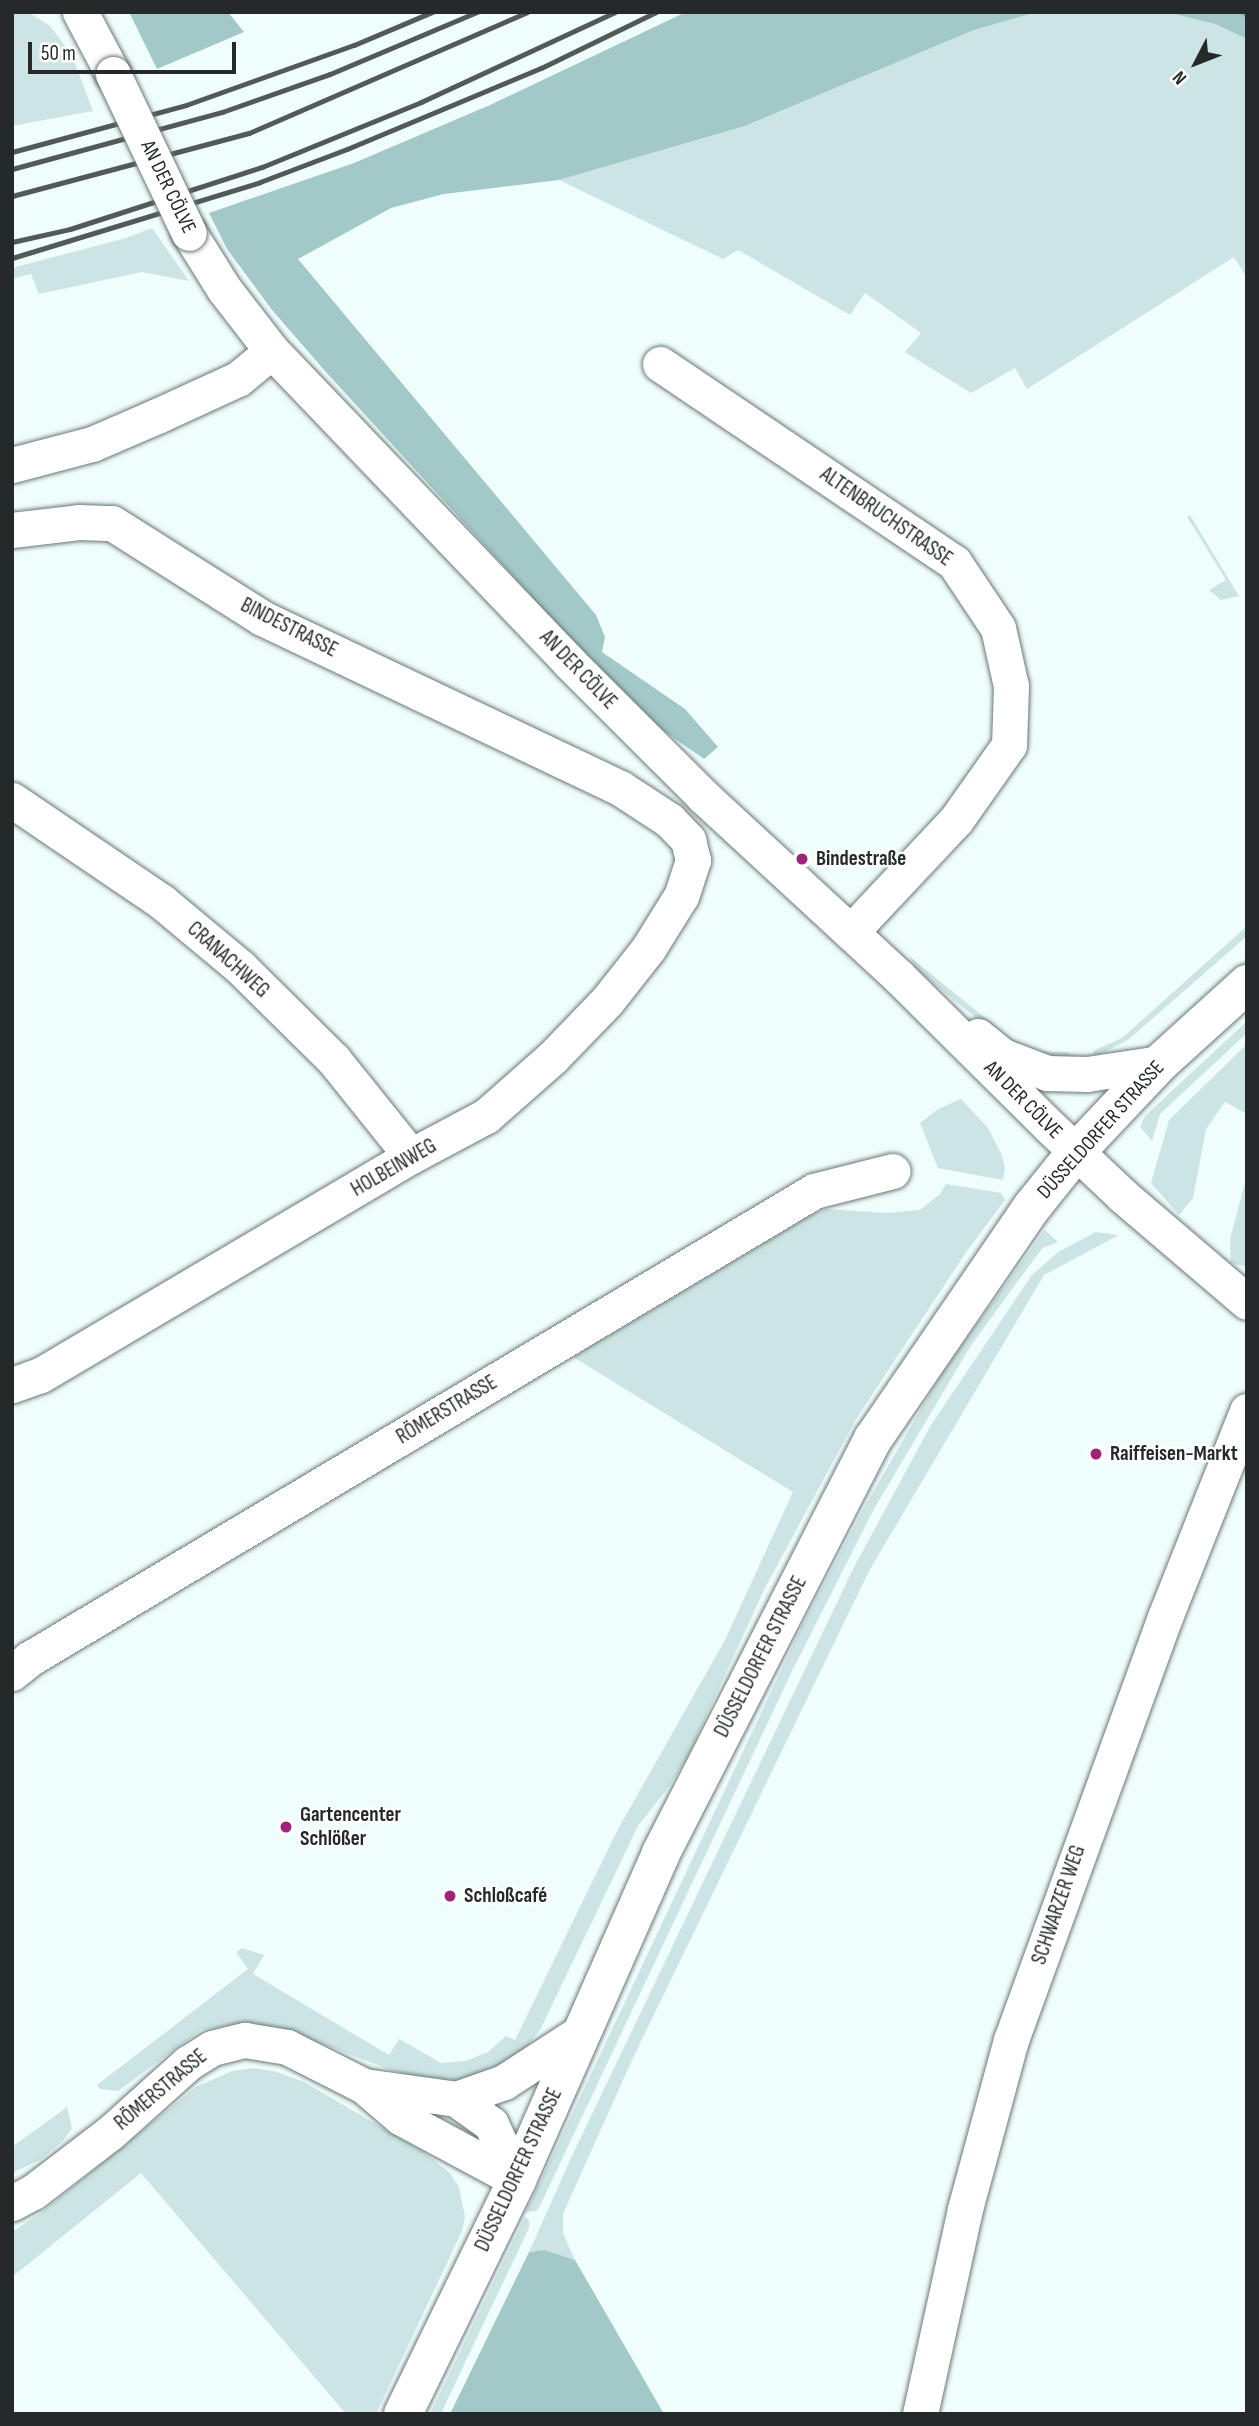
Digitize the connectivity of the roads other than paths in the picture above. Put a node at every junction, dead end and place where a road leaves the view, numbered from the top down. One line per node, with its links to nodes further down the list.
1 (80, 12): 2 (street, AN DER CÖLVE, bridge)
2 (272, 351): 4 (street); 8 (street, AN DER CÖLVE)
3 (660, 364): 8 (street, ALTENBRUCHSTRASSE)
4 (12, 465)
5 (12, 530): 7 (street, BINDESTRASSE)
6 (12, 800): 13 (street, CRANACHWEG)
7 (693, 860): 13 (street, HOLBEINWEG)
8 (851, 932): 9 (street, AN DER CÖLVE)
9 (898, 976): 11 (street, AN DER CÖLVE); 12 (street, AN DER CÖLVE)
10 (1247, 984): 11 (main road, DÜSSELDORFER STRASSE)
11 (1160, 1063): 12 (main road, DÜSSELDORFER STRASSE)
12 (1076, 1152): 15 (street, AN DER CÖLVE); 19 (main road, DÜSSELDORFER STRASSE)
13 (411, 1156): 16 (street, HOLBEINWEG)
14 (893, 1171): 18 (street, RÖMERSTRASSE)
15 (1247, 1302)
16 (12, 1385)
17 (1247, 1411): 25 (street, SCHWARZER WEG)
18 (12, 1673)
19 (581, 2032): 21 (street); 22 (main road, DÜSSELDORFER STRASSE)
20 (364, 2086): 21 (street, RÖMERSTRASSE); 22 (street, RÖMERSTRASSE); 23 (street, RÖMERSTRASSE)
21 (456, 2099): 22 (street, RÖMERSTRASSE)
22 (517, 2180): 24 (main road, DÜSSELDORFER STRASSE)
23 (12, 2203)
24 (403, 2414)
25 (920, 2414)

